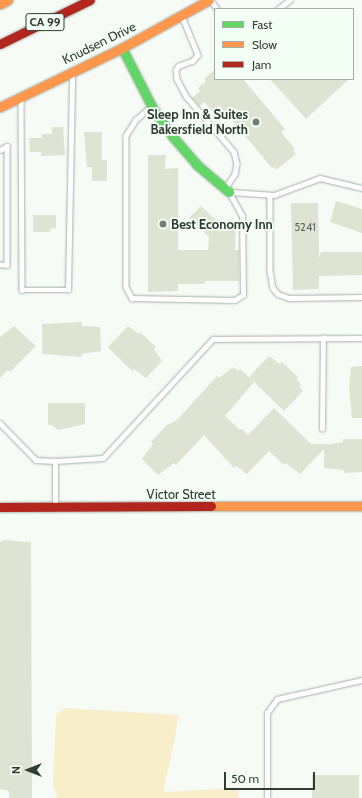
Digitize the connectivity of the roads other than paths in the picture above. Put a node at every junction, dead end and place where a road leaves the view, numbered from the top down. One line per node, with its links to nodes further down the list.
1 (8, 0): 5 (main road)
2 (90, 0): 9 (main road, CA 99)
3 (210, 0): 6 (lane); 8 (main road, Knudsen Drive)
4 (290, 0): 7 (lane)
5 (0, 4)
6 (216, 8)
7 (279, 8)
8 (182, 15): 10 (main road, Knudsen Drive); 17 (lane)
9 (0, 44)
10 (122, 48): 11 (main road, Knudsen Drive); 14 (main road)
11 (72, 71): 12 (main road, Knudsen Drive); 12 (lane)
12 (21, 96): 13 (main road, Knudsen Drive)
13 (0, 107)
14 (152, 107): 17 (main road); 17 (lane)
15 (0, 150): 19 (lane)
16 (362, 188): 18 (lane)
17 (227, 191): 18 (lane)
18 (270, 195): 20 (lane)
19 (0, 265)
20 (362, 298)
21 (323, 338): 22 (lane); 24 (lane); 25 (lane)
22 (362, 338)
23 (0, 423): 25 (lane)
24 (322, 429)
25 (55, 461): 28 (lane)
26 (362, 506): 28 (main road, Victor Street)
27 (0, 507): 28 (main road, Victor Street)
28 (55, 507)
29 (362, 680): 30 (lane)
30 (267, 798)

